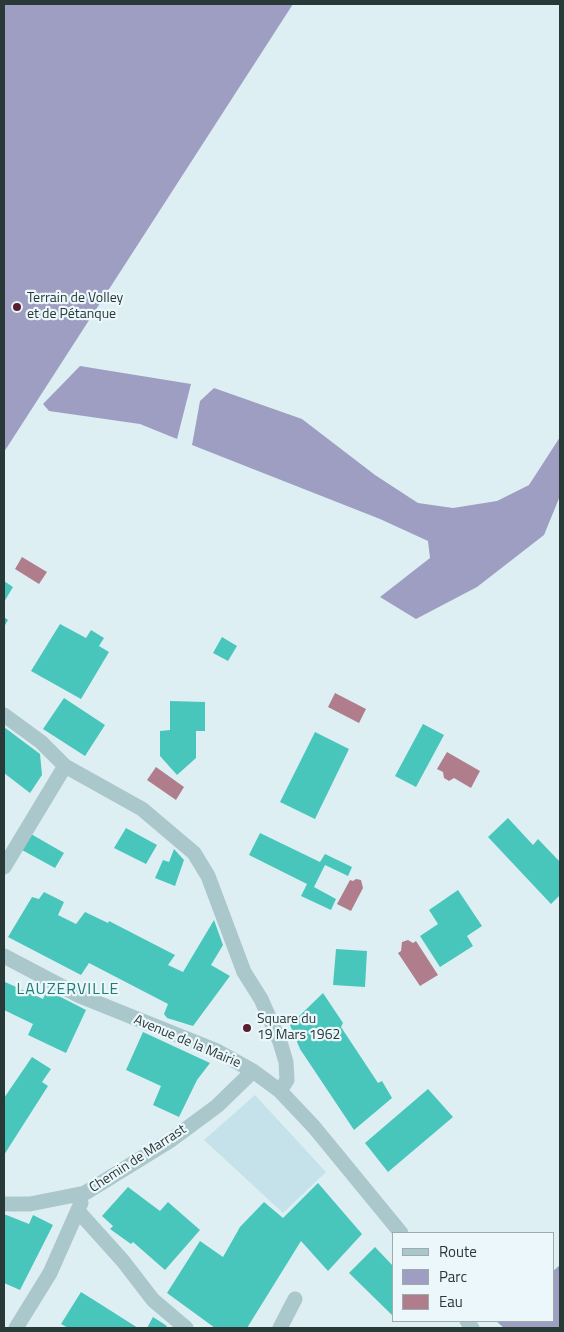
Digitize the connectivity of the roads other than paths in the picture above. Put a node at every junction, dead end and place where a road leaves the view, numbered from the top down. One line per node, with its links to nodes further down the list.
1 (4, 715): 2 (street)
2 (64, 766): 3 (street); 6 (street)
3 (4, 867)
4 (4, 956): 5 (street, Avenue de la Mairie)
5 (253, 1071): 6 (street, Avenue de la Mairie); 7 (street, Chemin de Marrast)
6 (280, 1091): 10 (street, Avenue de la Mairie)
7 (85, 1193): 8 (street, Chemin de Marrast); 9 (street)
8 (4, 1204)
9 (78, 1211): 12 (street); 13 (street)
10 (400, 1232)
11 (295, 1299): 14 (street)
12 (16, 1328)
13 (186, 1328)
14 (280, 1328)

